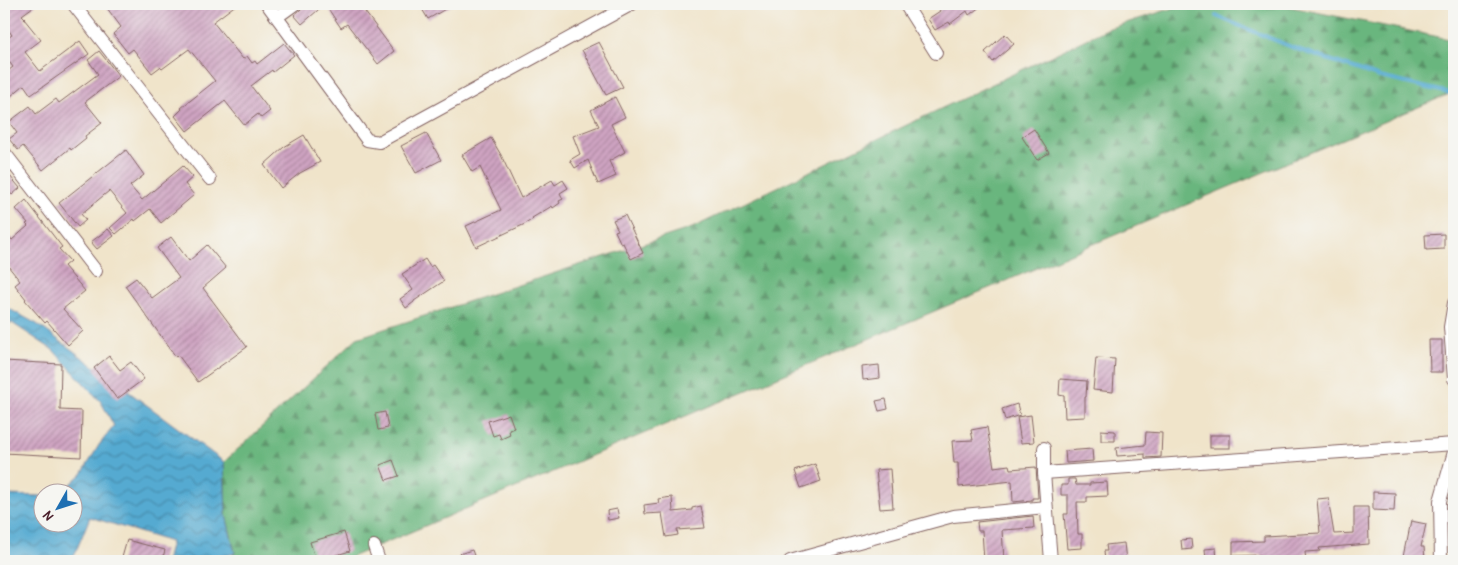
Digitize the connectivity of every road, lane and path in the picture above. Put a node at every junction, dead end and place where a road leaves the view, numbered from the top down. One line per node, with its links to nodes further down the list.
1 (73, 4): 9 (street)
2 (267, 4): 6 (street)
3 (295, 4): 6 (street)
4 (632, 4): 6 (street)
5 (905, 4): 7 (street)
6 (277, 17)
7 (936, 53)
8 (4, 152): 10 (street)
9 (210, 180)
10 (96, 271)
11 (1454, 302): 12 (street)
12 (1454, 378)
13 (1454, 444): 16 (street)
14 (1044, 448): 16 (street)
15 (1454, 452): 22 (street)
16 (1044, 473): 17 (street)
17 (1046, 507): 20 (street); 21 (street)
18 (374, 546): 19 (street)
19 (379, 561)
20 (790, 561)
21 (1051, 561)
22 (1441, 561)

